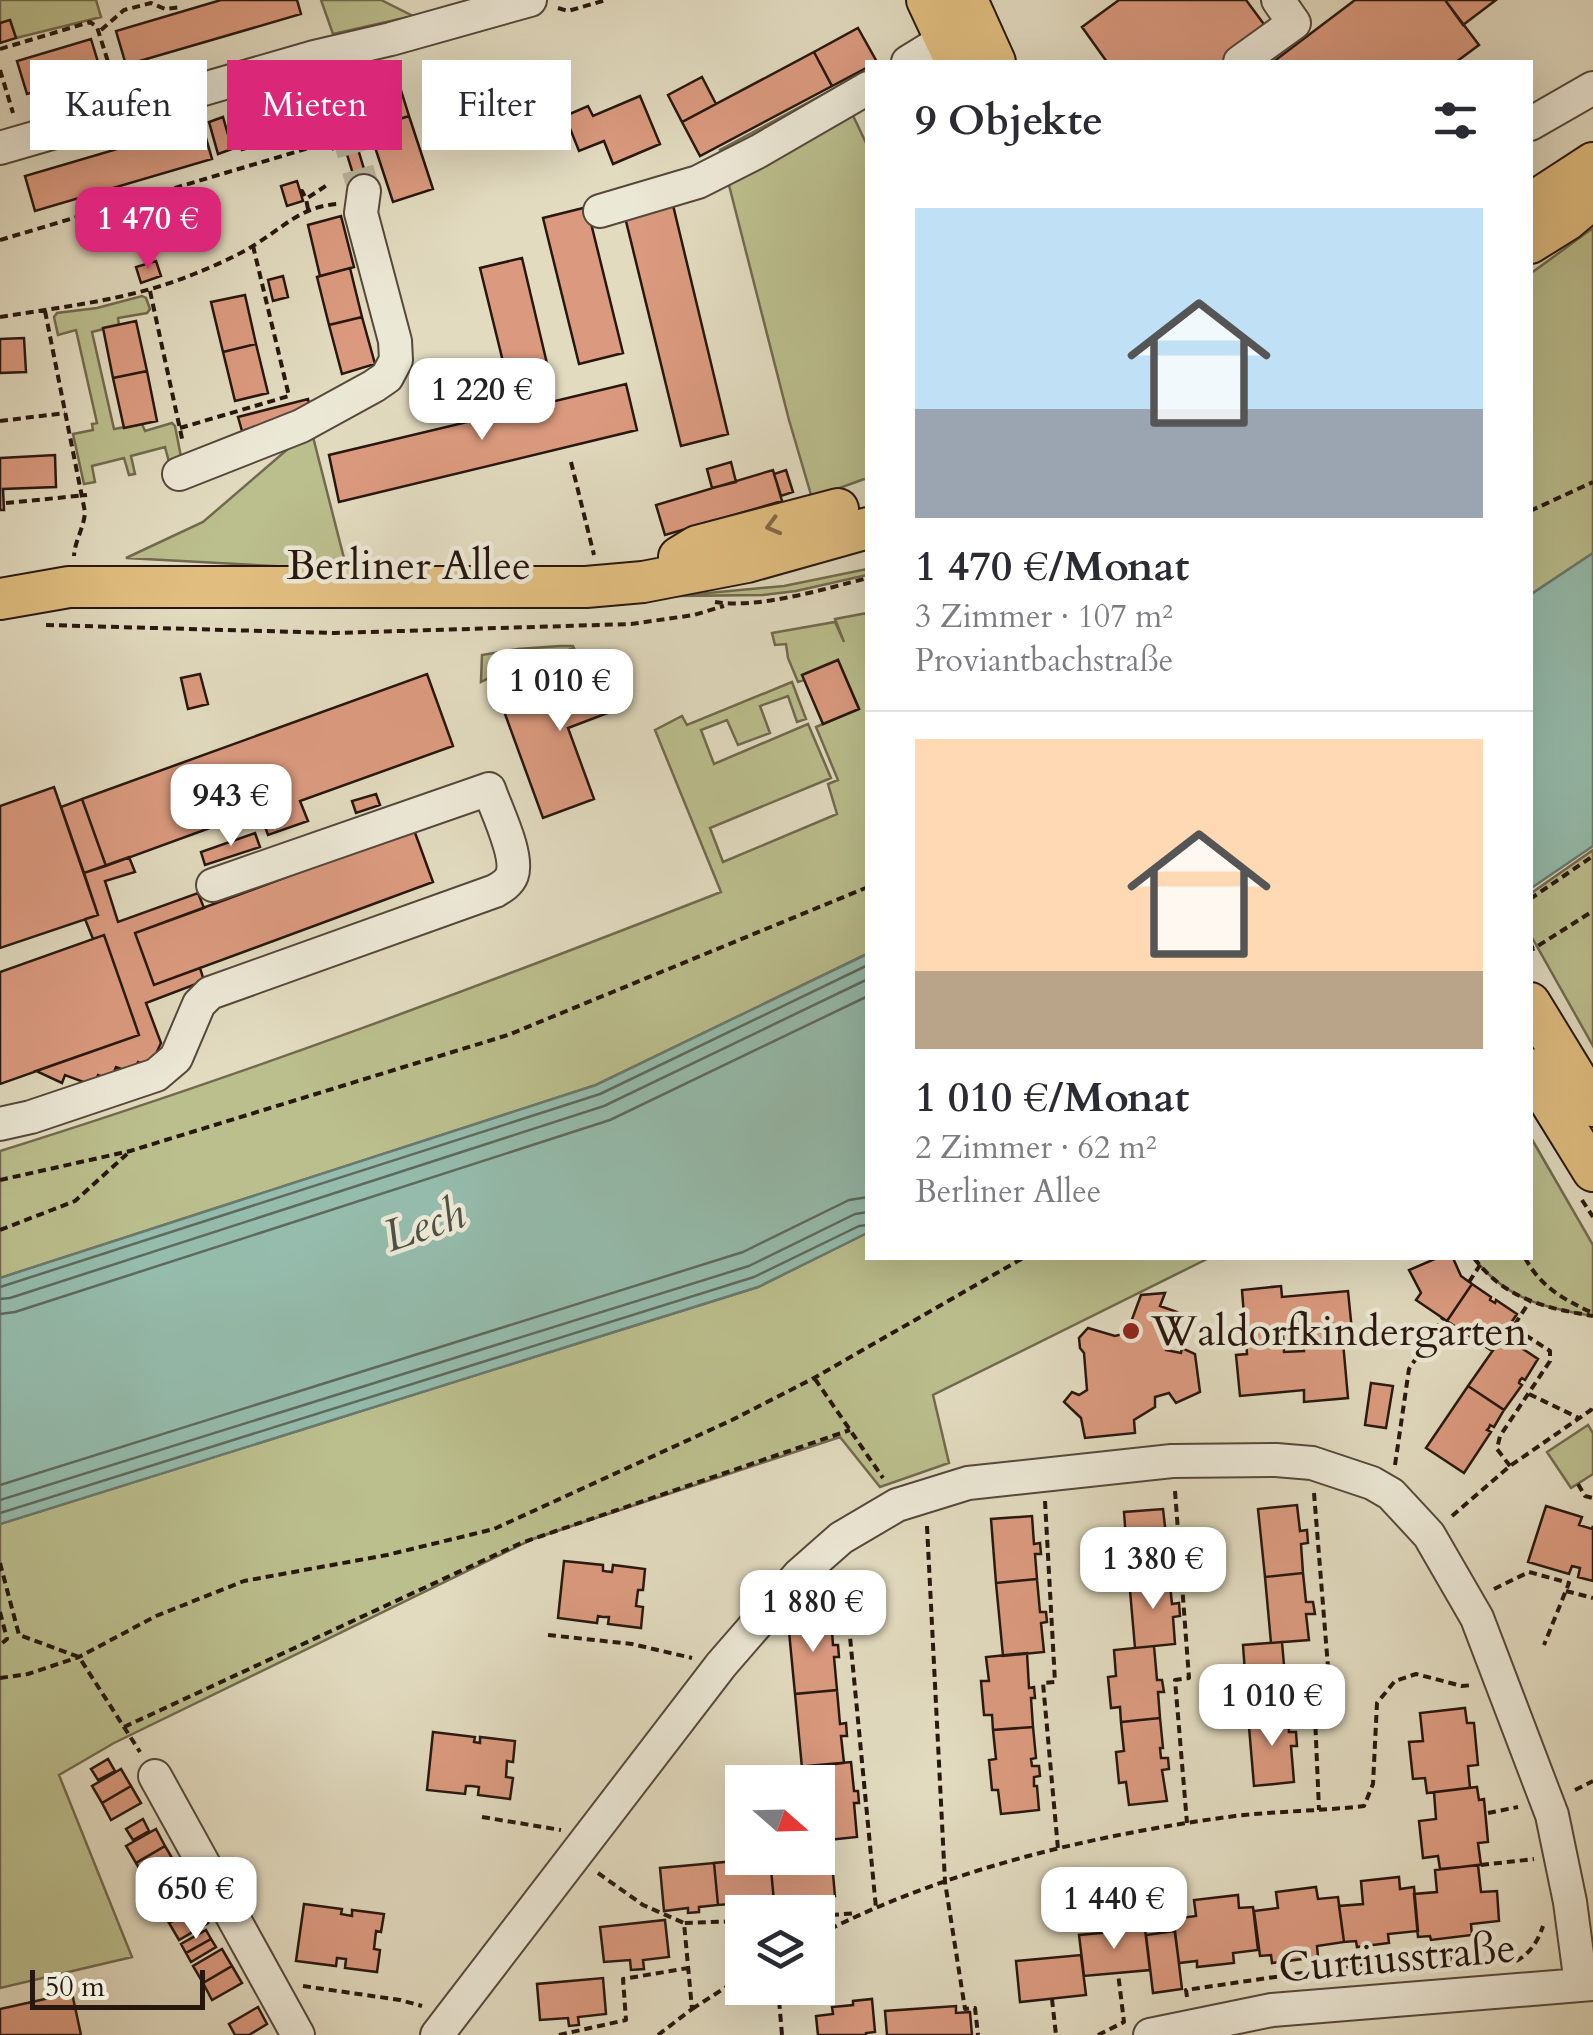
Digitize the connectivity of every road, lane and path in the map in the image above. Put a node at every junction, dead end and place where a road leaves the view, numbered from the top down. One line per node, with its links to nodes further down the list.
1 (530, 0): 19 (street)
2 (550, 0): 3 (path)
3 (606, 0)
4 (927, 0): 10 (main road)
5 (966, 0): 10 (street); 13 (main road)
6 (1278, 0): 14 (street)
7 (181, 7): 8 (path)
8 (99, 31): 9 (path); 11 (path)
9 (0, 49)
10 (951, 51): 12 (street)
11 (108, 60)
12 (916, 60)
13 (994, 60)
14 (1243, 60)
15 (0, 70): 19 (path)
16 (1593, 88): 18 (street)
17 (865, 90): 31 (street)
18 (1533, 122)
19 (8, 134)
20 (1593, 139): 23 (main road)
21 (302, 150): 32 (path)
22 (1593, 163): 29 (main road)
23 (1533, 170)
24 (326, 185): 27 (path)
25 (300, 192): 27 (path)
26 (1593, 198): 33 (main road)
27 (306, 199): 30 (path)
28 (363, 202): 30 (path); 38 (street)
29 (1533, 202)
30 (308, 210): 34 (path)
31 (600, 211)
32 (0, 240)
33 (1533, 241)
34 (254, 246): 35 (path); 42 (path)
35 (150, 290): 36 (path); 42 (path)
36 (44, 309): 37 (path); 40 (path)
37 (0, 317)
38 (364, 391): 39 (street); 44 (street)
39 (310, 405)
40 (65, 414): 41 (path); 46 (path)
41 (0, 422)
42 (180, 428): 44 (path)
43 (572, 462): 52 (path)
44 (185, 473)
45 (1593, 482): 49 (path)
46 (84, 496): 48 (path); 53 (path)
47 (865, 501): 55 (main road, one-way to 55)
48 (6, 503)
49 (1533, 509)
50 (865, 529): 55 (main road, Berliner Allee)
51 (865, 557): 55 (main road)
52 (595, 559)
53 (74, 561)
54 (865, 579): 57 (path)
55 (643, 582): 56 (main road, Berliner Allee)
56 (0, 599)
57 (33, 625)
58 (1593, 856): 61 (path)
59 (213, 885): 67 (street)
60 (865, 887): 68 (path)
61 (1533, 897)
62 (1593, 912): 63 (path)
63 (1533, 949)
64 (1533, 1008): 66 (main road)
65 (1533, 1074): 69 (main road)
66 (1593, 1106)
67 (0, 1124)
68 (130, 1151): 70 (path); 71 (path)
69 (1593, 1171)
70 (0, 1180)
71 (0, 1230)
72 (1020, 1260): 80 (path)
73 (1476, 1260): 75 (path)
74 (1526, 1260): 78 (path)
75 (1480, 1265): 76 (path); 77 (path)
76 (1469, 1282)
77 (1530, 1301): 78 (path); 81 (path)
78 (1593, 1315)
79 (1443, 1318): 90 (path)
80 (814, 1378): 84 (path); 103 (path)
81 (1528, 1394): 83 (path); 87 (path)
82 (1593, 1405): 83 (path)
83 (1579, 1418): 87 (path)
84 (850, 1430): 92 (path); 107 (path)
85 (1172, 1462): 86 (street); 88 (street); 111 (path)
86 (1312, 1463): 90 (street); 109 (path)
87 (1510, 1466): 93 (path)
88 (1043, 1476): 92 (street); 113 (path)
89 (1578, 1484): 91 (path)
90 (1390, 1494): 93 (street)
91 (1593, 1498)
92 (911, 1501): 94 (street); 116 (path)
93 (1428, 1535): 98 (street)
94 (840, 1538): 104 (street); 117 (path)
95 (0, 1564): 103 (path)
96 (1566, 1592): 97 (path); 98 (path); 102 (path)
97 (1593, 1598)
98 (1469, 1604): 106 (street)
99 (0, 1612): 101 (path)
100 (548, 1635): 104 (path)
101 (0, 1644)
102 (1544, 1644)
103 (79, 1657): 105 (path); 107 (path)
104 (721, 1665): 112 (street)
105 (0, 1678)
106 (1502, 1682): 109 (path); 128 (street)
107 (124, 1727): 108 (path)
108 (155, 1776): 127 (street)
109 (1319, 1810): 111 (path)
110 (482, 1818): 112 (path)
111 (1188, 1823): 113 (path)
112 (583, 1845): 121 (path); 133 (street)
113 (1058, 1850): 116 (path)
114 (1539, 1858): 115 (path)
115 (1481, 1865)
116 (945, 1882): 117 (path); 138 (path)
117 (876, 1908): 118 (path)
118 (862, 1912): 119 (path); 123 (path)
119 (835, 1914)
120 (725, 1922): 121 (path)
121 (684, 1923): 125 (path)
122 (1544, 1924): 124 (path)
123 (835, 1926)
124 (1514, 1962)
125 (688, 1968): 132 (path); 135 (path)
126 (1118, 1973): 140 (path)
127 (268, 1983): 133 (path); 134 (street)
128 (1587, 1984): 141 (street, Curtiusstraße)
129 (725, 1988): 132 (path)
130 (1052, 1999): 139 (path)
131 (779, 2005): 137 (path)
132 (692, 2009): 136 (path)
133 (441, 2029)
134 (298, 2035)
135 (559, 2035)
136 (658, 2035)
137 (782, 2035)
138 (978, 2035)
139 (1056, 2035)
140 (1098, 2035)
141 (1150, 2035)

